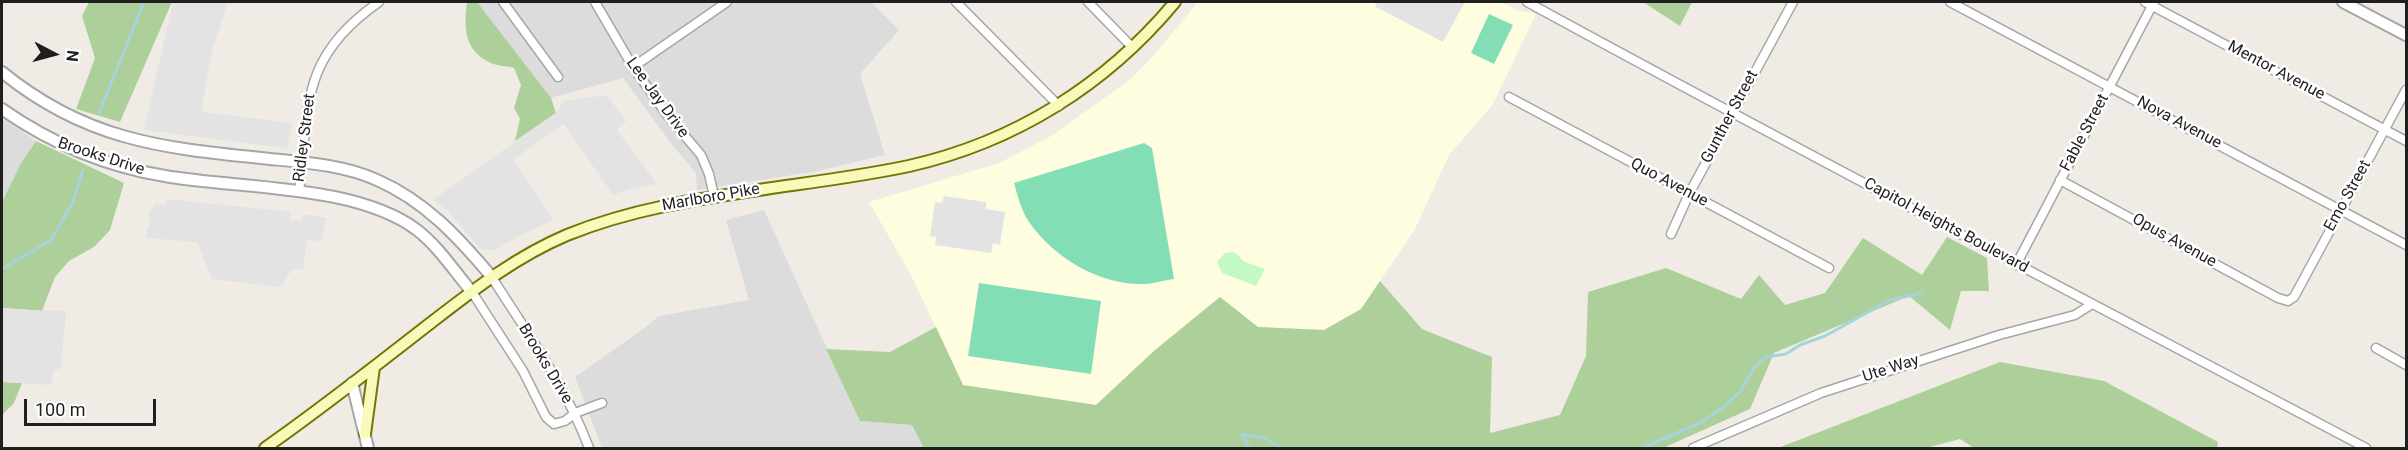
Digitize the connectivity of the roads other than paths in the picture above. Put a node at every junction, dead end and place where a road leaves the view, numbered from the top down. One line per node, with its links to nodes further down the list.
1 (379, 2): 26 (street, Ridley Street)
2 (503, 2): 17 (street)
3 (595, 2): 15 (street, Lee Jay Drive)
4 (727, 2): 15 (street)
5 (956, 2): 21 (street)
6 (1088, 2): 14 (street)
7 (1175, 2): 14 (main road, Marlboro Pike)
8 (1527, 2): 23 (street, Capitol Heights Boulevard)
9 (1793, 2): 23 (street, Gunther Street)
10 (1950, 2): 18 (street, Nova Avenue)
11 (2343, 2): 13 (street)
12 (2151, 3): 18 (street, Fable Street); 24 (street, Mentor Avenue)
13 (2406, 35)
14 (1133, 48): 21 (main road, Marlboro Pike)
15 (633, 67): 30 (street, Lee Jay Drive)
16 (3, 77): 26 (street, Brooks Drive)
17 (558, 77)
18 (2110, 86): 27 (street, Fable Street); 31 (street, Nova Avenue)
19 (2406, 90): 24 (street, Emo Street)
20 (1509, 97): 29 (street, Quo Avenue)
21 (1059, 106): 30 (main road, Marlboro Pike)
22 (2, 109): 28 (street, Brooks Drive)
23 (1732, 111): 29 (street, Gunther Street); 34 (street, Capitol Heights Boulevard)
24 (2384, 129): 25 (street, Mentor Avenue); 31 (street, Emo Street)
25 (2406, 141)
26 (302, 162): 28 (street, Ridley Street); 36 (street, Brooks Drive)
27 (2060, 180): 34 (street, Fable Street); 38 (street, Opus Avenue)
28 (299, 192): 37 (street, Brooks Drive)
29 (1689, 194): 32 (street, Gunther Street); 35 (street, Quo Avenue)
30 (714, 196): 36 (main road, Marlboro Pike)
31 (2341, 210): 33 (street, Nova Avenue); 38 (street, Emo Street)
32 (1671, 234)
33 (2406, 245)
34 (2016, 264): 39 (street, Capitol Heights Boulevard)
35 (1829, 268)
36 (491, 276): 37 (main road, Marlboro Pike); 45 (street, Brooks Drive)
37 (472, 292): 42 (main road, Marlboro Pike); 45 (street, Brooks Drive)
38 (2288, 301)
39 (2092, 303): 50 (street, Ute Way); 51 (street, Capitol Heights Boulevard)
40 (2376, 348): 41 (street)
41 (2406, 365)
42 (374, 367): 43 (main road, Marlboro Pike); 46 (main road)
43 (352, 383): 46 (street); 47 (main road, Marlboro Pike)
44 (602, 403): 45 (street)
45 (575, 413): 49 (street)
46 (364, 434): 48 (street)
47 (265, 448)
48 (368, 448)
49 (589, 448)
50 (1693, 448)
51 (2366, 448)

